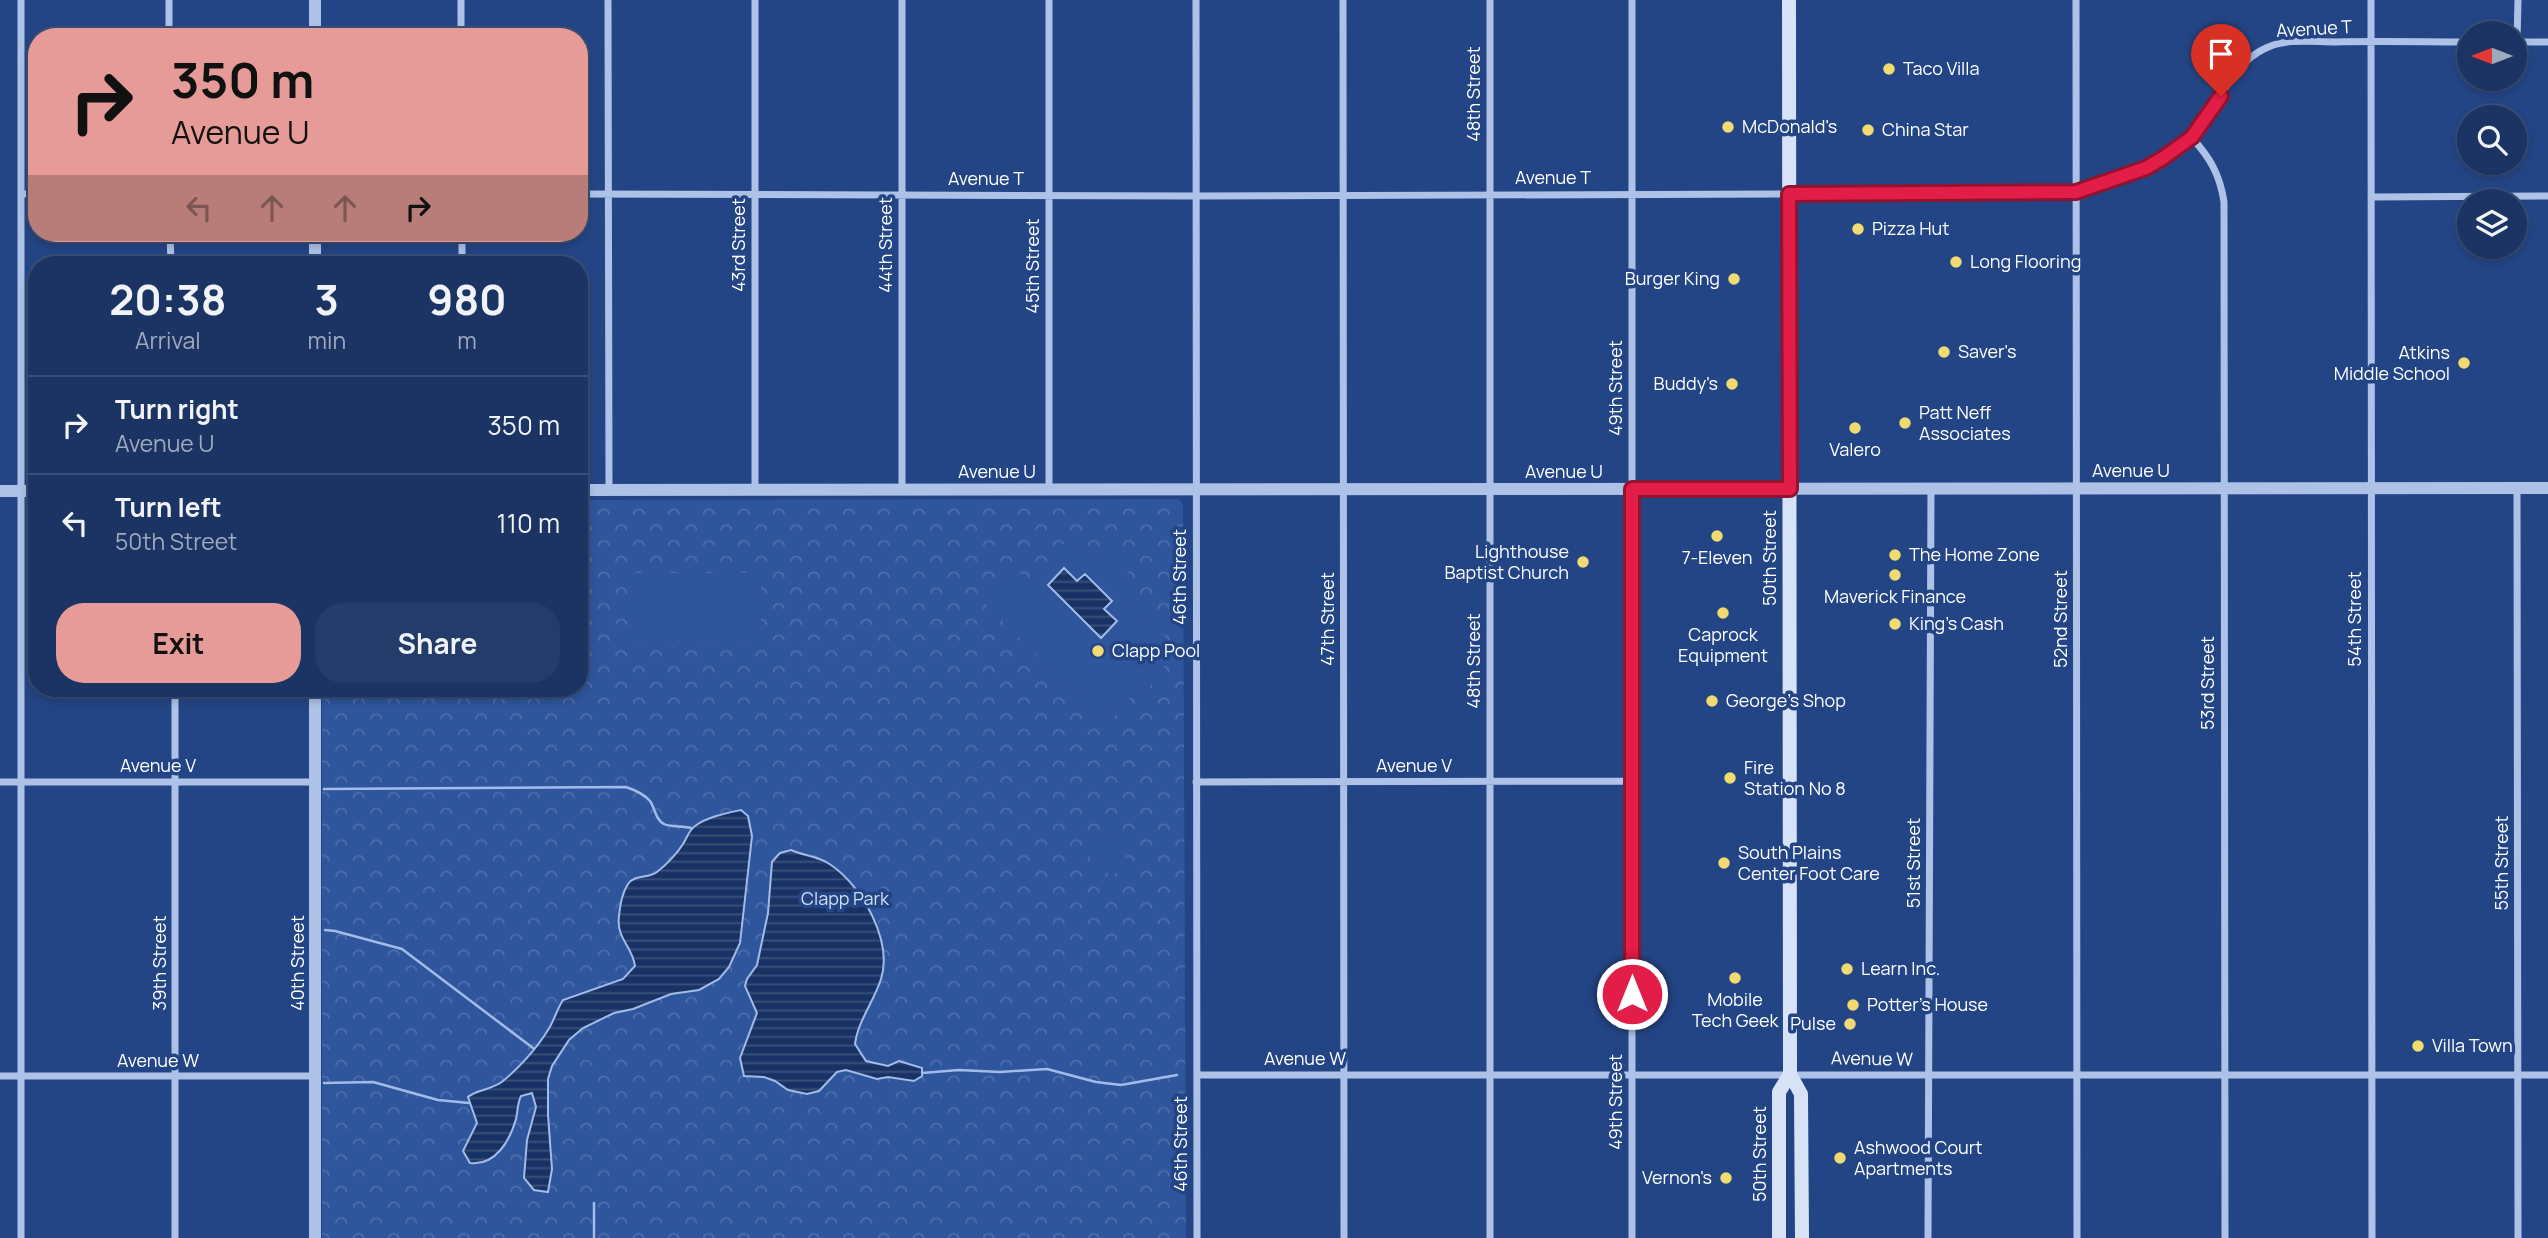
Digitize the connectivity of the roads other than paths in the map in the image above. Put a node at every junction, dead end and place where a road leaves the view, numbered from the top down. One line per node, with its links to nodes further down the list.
1 (21, 0): 29 (street)
2 (169, 0): 18 (street)
3 (315, 0): 19 (street)
4 (461, 0): 20 (street)
5 (608, 0): 32 (street)
6 (755, 0): 33 (street, 43rd Street)
7 (902, 0): 37 (street, 44th Street)
8 (1049, 0): 38 (street, 45th Street)
9 (1196, 0): 40 (street, 46th Street)
10 (1343, 0): 39 (street, 47th Street)
11 (1490, 0): 34 (street, 48th Street)
12 (1632, 0): 35 (street, 49th Street)
13 (1789, 0): 36 (main road, 50th Street)
14 (2076, 0): 28 (street, 52nd Street)
15 (2371, 0): 21 (street, 54th Street)
16 (2518, 0): 17 (street)
17 (2517, 21)
18 (169, 28)
19 (315, 28)
20 (461, 28)
21 (2371, 41): 22 (street, Avenue T); 26 (street, Avenue T); 41 (street, 54th Street)
22 (2457, 42)
23 (2527, 42): 24 (street)
24 (2548, 42)
25 (2227, 50): 26 (street)
26 (2242, 64): 27 (street, Avenue T)
27 (2192, 137): 28 (street, Avenue T); 50 (street, 53rd Street)
28 (2076, 192): 36 (street, Avenue T); 49 (street, 52nd Street)
29 (21, 194): 30 (street); 60 (street)
30 (28, 194)
31 (588, 194): 32 (street, Avenue T)
32 (608, 194): 33 (street, Avenue T); 53 (street)
33 (755, 194): 37 (street, Avenue T); 54 (street, 43rd Street)
34 (1490, 194): 35 (street, Avenue T); 39 (street, Avenue T); 45 (street, 48th Street)
35 (1632, 194): 36 (street, Avenue T); 46 (street, 49th Street)
36 (1789, 194): 47 (main road, 50th Street)
37 (902, 195): 38 (street, Avenue T); 55 (street, 44th Street)
38 (1049, 195): 40 (street, Avenue T); 56 (street, 45th Street)
39 (1343, 195): 40 (street, Avenue T); 58 (street, 47th Street)
40 (1196, 196): 57 (street, 46th Street)
41 (2371, 197): 42 (street); 51 (street, 54th Street)
42 (2548, 197)
43 (2517, 488): 44 (street, Avenue U); 51 (street, Avenue U); 81 (street, 55th Street)
44 (2548, 488)
45 (1490, 489): 46 (street, Avenue U); 58 (street, Avenue U); 65 (street, 48th Street)
46 (1632, 489): 47 (street, Avenue U); 66 (street, 49th Street)
47 (1790, 489): 48 (street, Avenue U); 75 (main road, 50th Street)
48 (1931, 489): 49 (street, Avenue U); 77 (street, 51st Street)
49 (2076, 489): 50 (street, Avenue U); 78 (street, 52nd Street)
50 (2224, 489): 51 (street, Avenue U); 79 (street, 53rd Street)
51 (2371, 489): 80 (street, 54th Street)
52 (588, 490): 53 (street, Avenue U)
53 (609, 490): 54 (street, Avenue U)
54 (755, 490): 55 (street, Avenue U)
55 (902, 490): 56 (street, Avenue U)
56 (1049, 490): 57 (street, Avenue U)
57 (1196, 490): 58 (street, Avenue U); 70 (street, 46th Street)
58 (1343, 490): 71 (street, 47th Street)
59 (0, 491): 60 (street)
60 (21, 491): 61 (street); 68 (street)
61 (28, 491)
62 (176, 697): 64 (street, 39th Street)
63 (315, 697): 69 (street, 40th Street)
64 (176, 781): 68 (street, Avenue V); 69 (street, Avenue V); 85 (street, 39th Street)
65 (1490, 781): 66 (street, Avenue V); 71 (street, Avenue V); 74 (street, 48th Street)
66 (1632, 781): 72 (street, 49th Street)
67 (0, 782): 68 (street, Avenue V)
68 (21, 782): 84 (street)
69 (315, 782): 86 (street, 40th Street)
70 (1196, 782): 71 (street, Avenue V); 76 (street, 46th Street)
71 (1343, 782): 73 (street, 47th Street)
72 (1632, 1073): 74 (street, Avenue W); 75 (street, Avenue W); 93 (street, 49th Street)
73 (1343, 1074): 74 (street, Avenue W); 76 (street, Avenue W); 91 (street, 47th Street)
74 (1490, 1074): 92 (street, 48th Street)
75 (1790, 1074): 77 (street, Avenue W); 94 (main road, 50th Street); 95 (main road, 50th Street)
76 (1196, 1075): 90 (street, 46th Street)
77 (1928, 1075): 78 (street, Avenue W); 96 (street, 51st Street)
78 (2077, 1075): 79 (street, Avenue W); 97 (street, 52nd Street)
79 (2225, 1075): 80 (street, Avenue W); 98 (street, 53rd Street)
80 (2372, 1075): 81 (street, Avenue W); 99 (street, 54th Street)
81 (2518, 1075): 82 (street, Avenue W); 100 (street, 55th Street)
82 (2548, 1075)
83 (0, 1076): 84 (street, Avenue W)
84 (21, 1076): 85 (street, Avenue W); 87 (street)
85 (175, 1076): 86 (street, Avenue W); 88 (street, 39th Street)
86 (315, 1076): 89 (street, 40th Street)
87 (21, 1238)
88 (175, 1238)
89 (315, 1238)
90 (1197, 1238)
91 (1344, 1238)
92 (1490, 1238)
93 (1632, 1238)
94 (1779, 1238)
95 (1802, 1238)
96 (1928, 1238)
97 (2077, 1238)
98 (2225, 1238)
99 (2372, 1238)
100 (2518, 1238)

